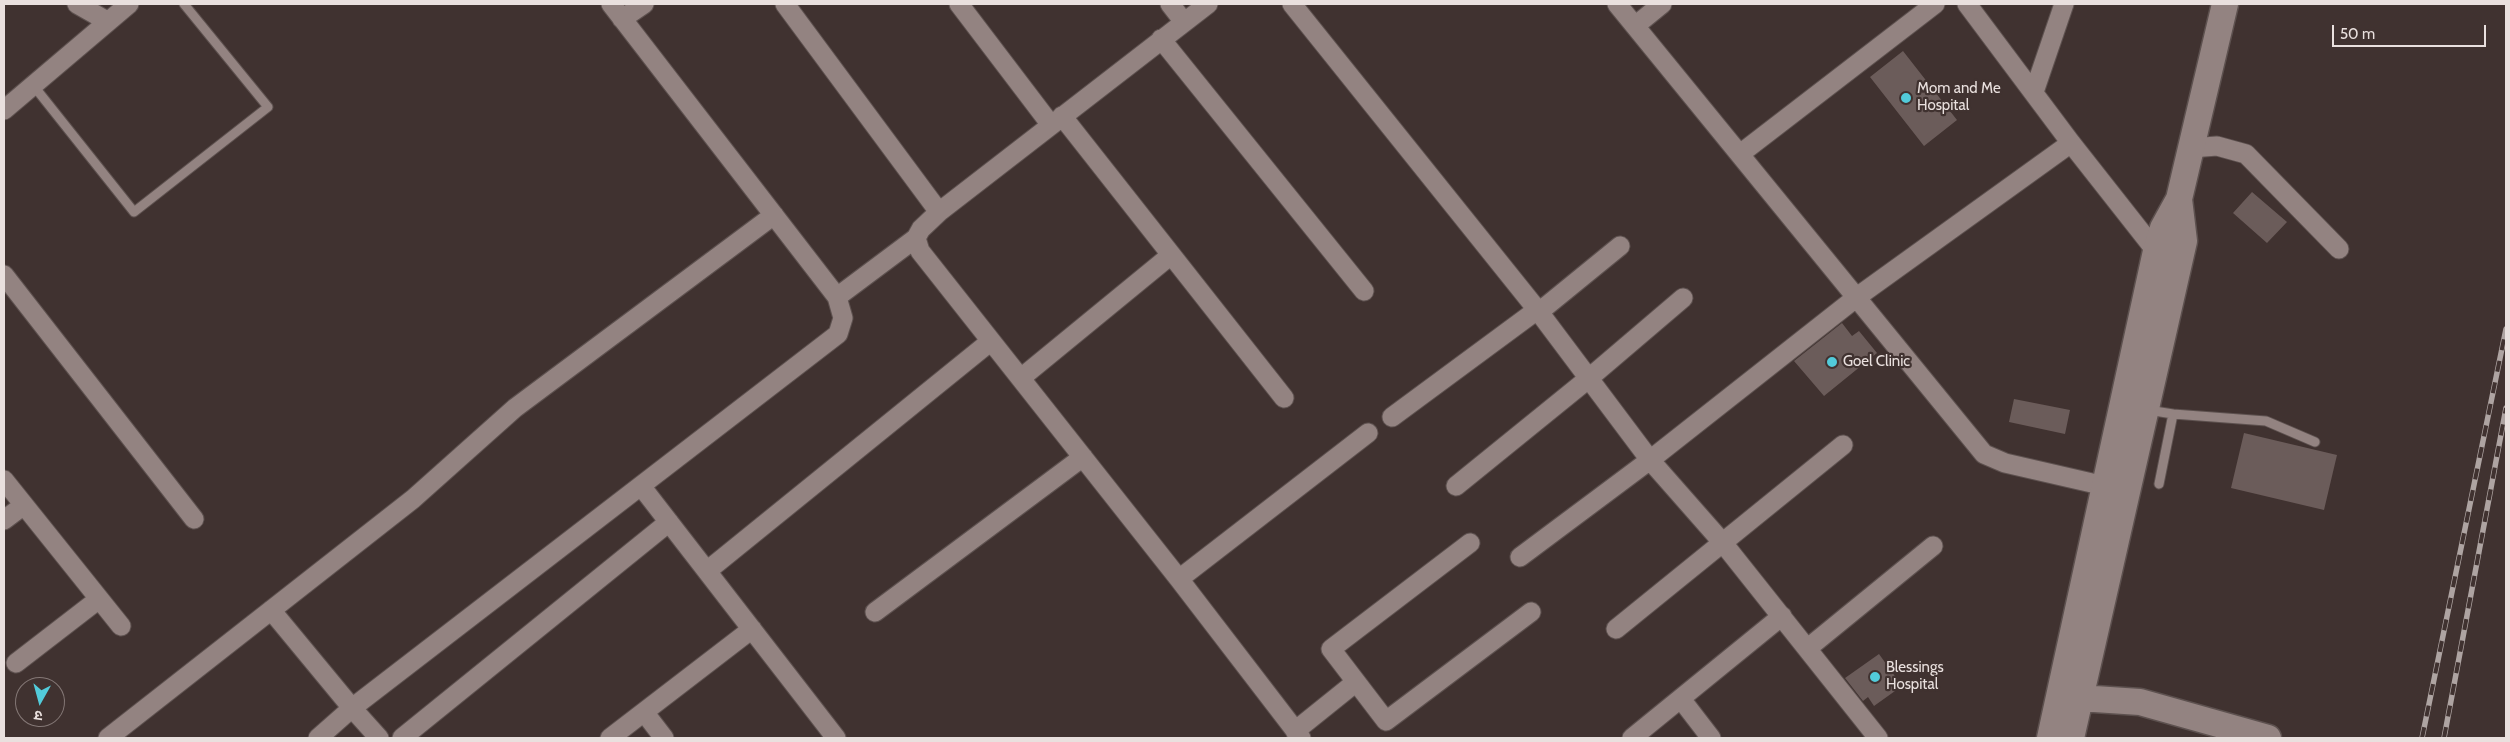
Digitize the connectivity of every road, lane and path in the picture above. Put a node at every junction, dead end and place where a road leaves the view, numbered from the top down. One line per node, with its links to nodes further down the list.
1 (77, 4): 18 (street)
2 (128, 4): 18 (street)
3 (184, 4): 22 (lane)
4 (611, 4): 17 (street)
5 (644, 4): 17 (street)
6 (785, 4): 30 (street)
7 (959, 4): 25 (street)
8 (1170, 4): 19 (street)
9 (1208, 4): 19 (street)
10 (1292, 4): 42 (street)
11 (1617, 4): 20 (street)
12 (1662, 4): 20 (street)
13 (1935, 4): 28 (street)
14 (1967, 4): 23 (street)
15 (2064, 4): 23 (street)
16 (2225, 4): 27 (street)
17 (622, 19): 31 (street)
18 (108, 22): 22 (street)
19 (1184, 22): 21 (street)
20 (1635, 26): 28 (street)
21 (1161, 39): 25 (street); 38 (street)
22 (33, 84): 24 (street)
23 (2034, 92): 26 (street)
24 (4, 110)
25 (1056, 120): 30 (street); 36 (street)
26 (2071, 143): 35 (street); 40 (street)
27 (2191, 148): 29 (street); 34 (street)
28 (1740, 154): 40 (street)
29 (2179, 199): 35 (street); 47 (street)
30 (939, 212): 32 (street)
31 (774, 215): 39 (street); 71 (street)
32 (916, 238): 39 (street); 43 (street)
33 (1620, 246): 42 (street)
34 (2339, 249)
35 (2156, 251): 47 (street)
36 (1171, 255): 44 (street); 46 (street)
37 (4, 275): 61 (street)
38 (1364, 291)
39 (837, 297): 57 (street)
40 (1856, 297): 54 (street); 59 (street)
41 (1683, 298): 45 (street)
42 (1539, 312): 45 (street); 49 (street)
43 (991, 341): 44 (street); 68 (street)
44 (1021, 378): 53 (street)
45 (1588, 379): 54 (street); 58 (street)
46 (1284, 398)
47 (2134, 406): 48 (lane); 59 (street); 81 (street)
48 (2173, 414): 51 (lane); 56 (lane)
49 (1392, 417)
50 (1368, 433): 69 (street)
51 (2315, 442)
52 (1843, 445): 65 (street)
53 (1083, 457): 69 (street); 72 (street)
54 (1650, 460): 65 (street); 67 (street)
55 (4, 480): 60 (street)
56 (2159, 484)
57 (641, 486): 63 (street); 83 (street)
58 (1456, 486)
59 (2105, 486): 81 (street)
60 (24, 505): 62 (street); 70 (street)
61 (194, 519)
62 (4, 520)
63 (669, 522): 68 (street); 90 (street)
64 (1470, 543): 80 (street)
65 (1723, 543): 74 (street); 77 (street)
66 (1933, 546): 78 (street)
67 (1520, 557)
68 (707, 571): 76 (street)
69 (1179, 579): 86 (street)
70 (99, 599): 75 (street); 79 (street)
71 (271, 610): 83 (street); 85 (street)
72 (875, 612)
73 (1531, 612): 80 (street)
74 (1782, 616): 78 (street); 82 (street)
75 (121, 626)
76 (752, 629): 84 (street); 93 (street)
77 (1616, 629)
78 (1808, 648): 96 (street)
79 (16, 663)
80 (1356, 682): 86 (street)
81 (2070, 698): 97 (street); 98 (street); 99 (street)
82 (1680, 699): 94 (street); 95 (street)
83 (352, 708): 88 (street); 89 (street)
84 (644, 712): 91 (street); 92 (street)
85 (128, 732): 87 (street)
86 (1298, 735)
87 (108, 738)
88 (318, 738)
89 (379, 738)
90 (402, 738)
91 (610, 738)
92 (664, 738)
93 (836, 738)
94 (1632, 738)
95 (1711, 738)
96 (1878, 738)
97 (2050, 738)
98 (2071, 738)
99 (2268, 738)

